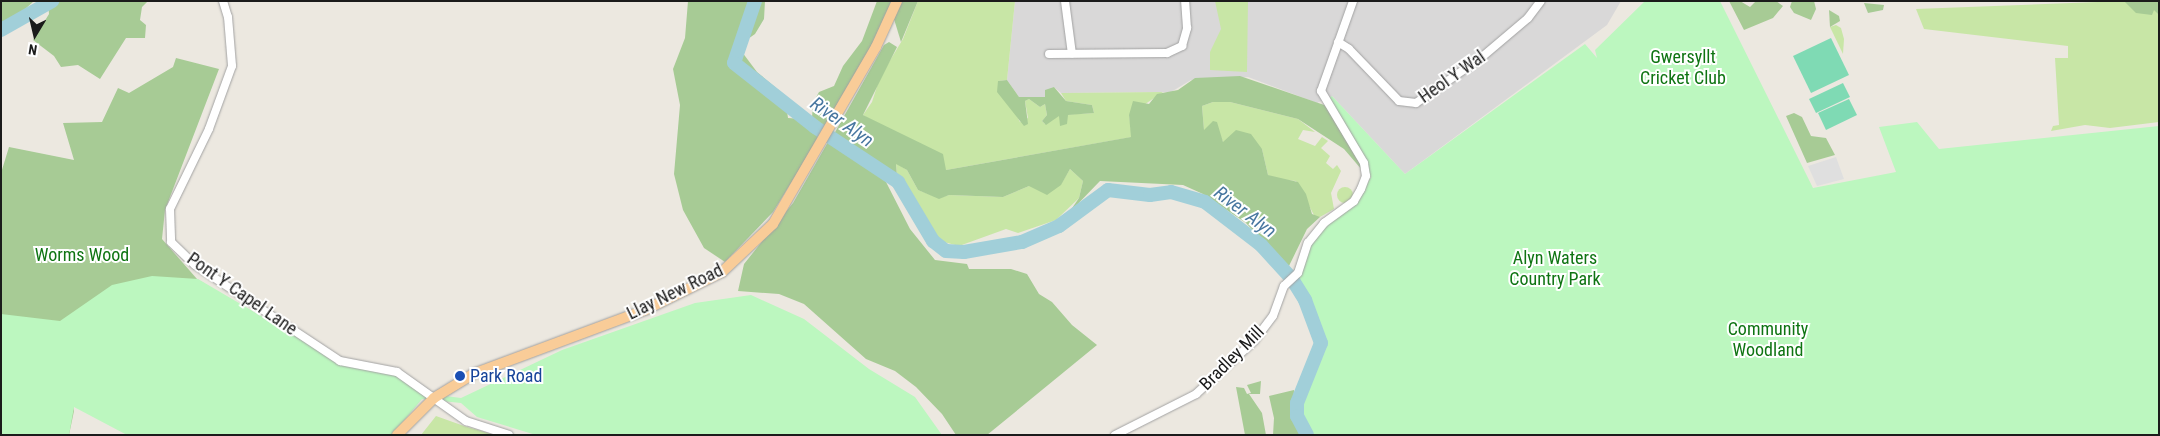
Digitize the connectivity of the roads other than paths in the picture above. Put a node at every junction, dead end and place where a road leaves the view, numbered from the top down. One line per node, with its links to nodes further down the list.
1 (223, 1): 10 (street, Pont Y Capel Lane)
2 (897, 1): 10 (main road, Llay New Road)
3 (1066, 1): 9 (street)
4 (1185, 1): 9 (street)
5 (1353, 1): 7 (street)
6 (1541, 1): 7 (street, Heol Y Wal)
7 (1338, 42): 13 (street, Bradley Mill)
8 (1049, 54): 9 (street)
9 (1072, 54)
10 (434, 398): 11 (main road, Llay New Road); 12 (street)
11 (397, 435)
12 (509, 435)
13 (1115, 435)

